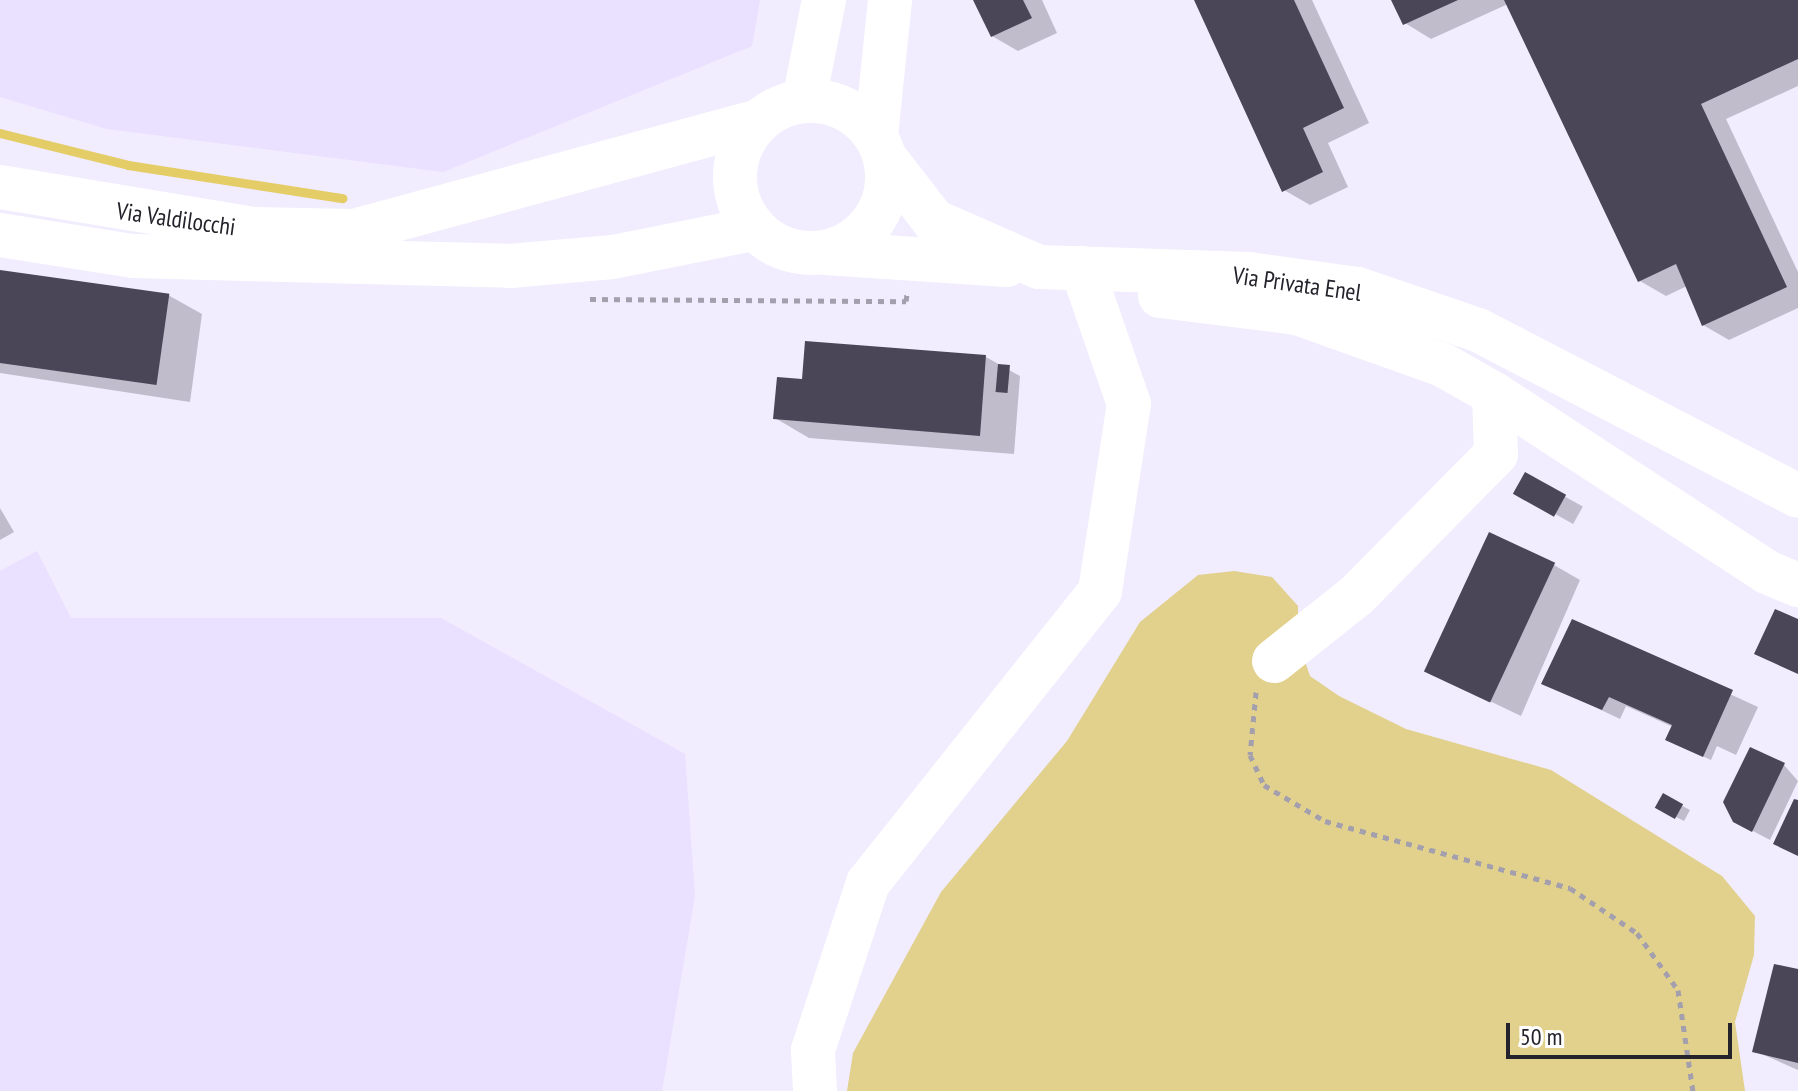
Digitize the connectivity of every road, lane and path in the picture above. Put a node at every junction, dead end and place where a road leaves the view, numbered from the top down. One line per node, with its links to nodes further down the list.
1 (824, 0): 3 (street)
2 (890, 0): 5 (street)
3 (804, 100): 4 (street); 5 (street)
4 (756, 122): 6 (street, Via Valdilocchi); 7 (street)
5 (881, 147): 9 (street); 10 (street, Via Privata Enel)
6 (0, 187)
7 (753, 229): 8 (street, Via Valdilocchi); 9 (street)
8 (0, 235)
9 (825, 253): 10 (street)
10 (1070, 275): 11 (street); 12 (street, Via Privata Enel); 15 (street)
11 (1494, 394): 13 (street); 14 (street)
12 (1798, 496)
13 (1798, 585)
14 (1274, 661): 16 (path)
15 (815, 1091)
16 (1693, 1091)

